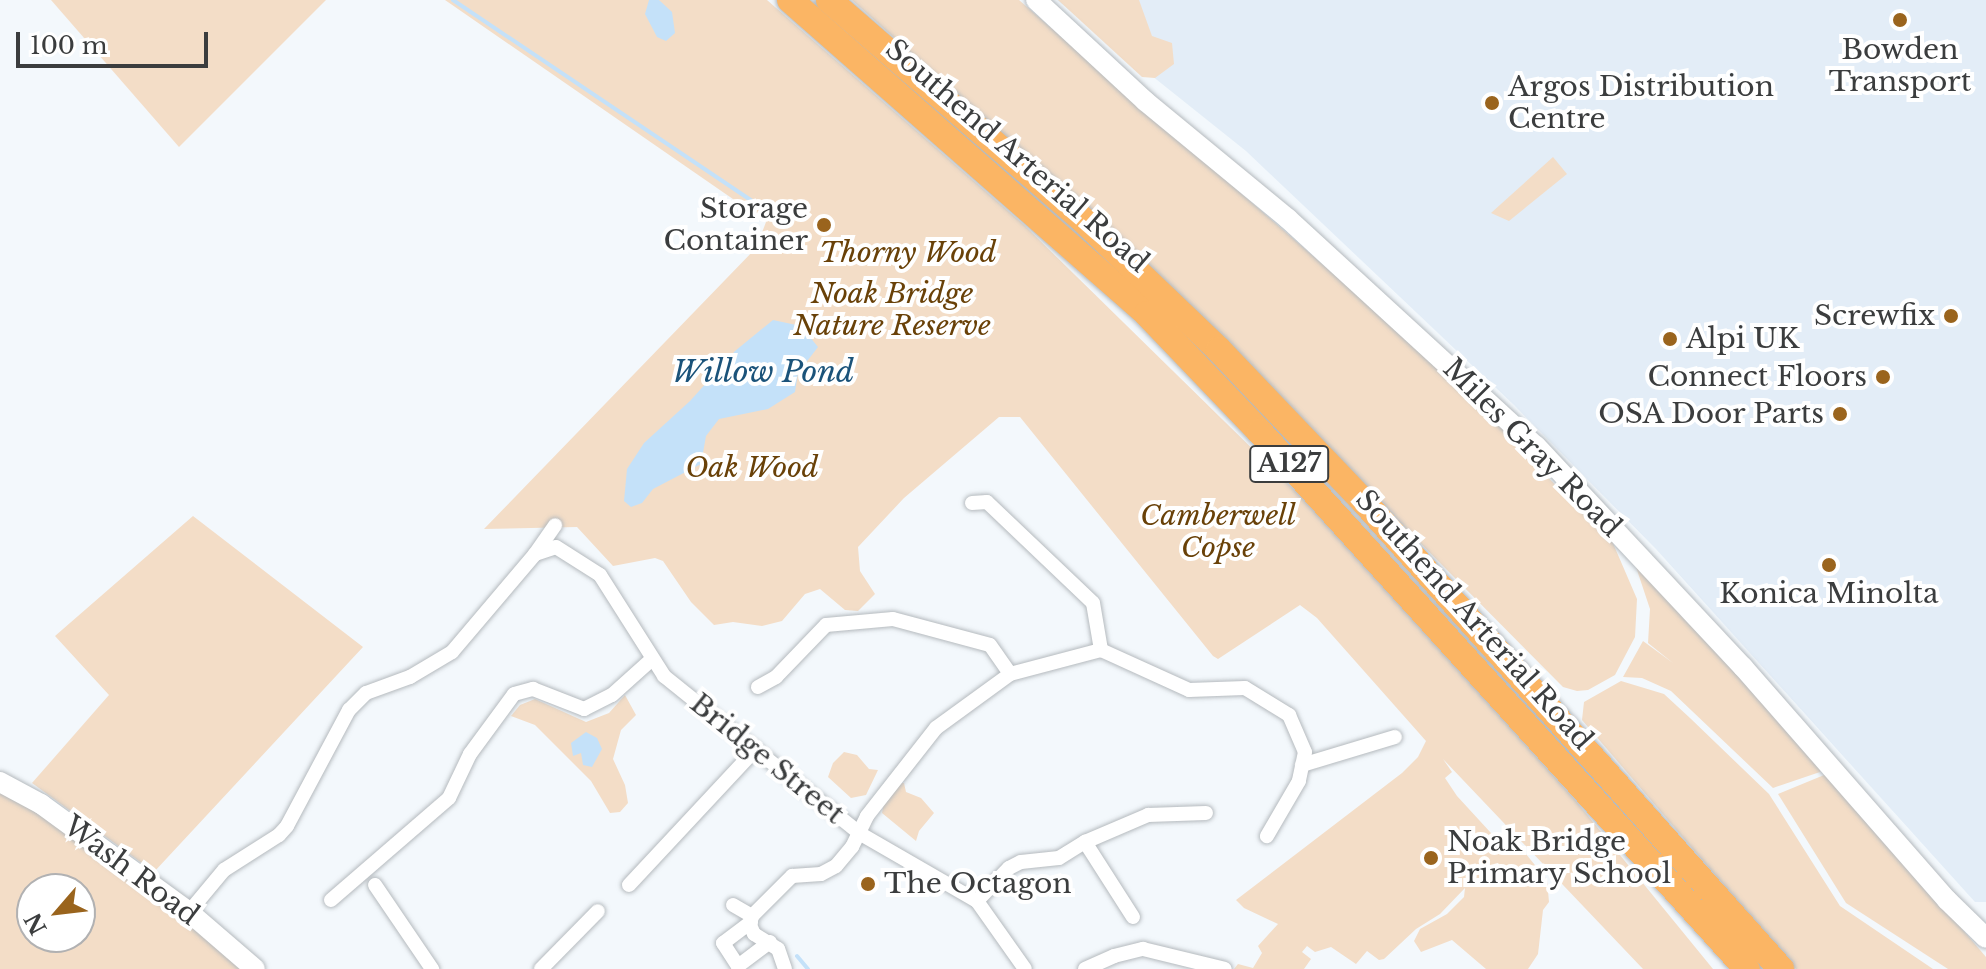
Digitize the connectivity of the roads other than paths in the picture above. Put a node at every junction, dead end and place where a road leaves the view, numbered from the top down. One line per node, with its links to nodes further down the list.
1 (790, 0): 18 (highway, Southend Arterial Road / A127)
2 (829, 0): 40 (highway, Southend Arterial Road / A127)
3 (1036, 0): 29 (street, Miles Gray Road)
4 (972, 503): 7 (street)
5 (555, 525): 6 (street)
6 (531, 558): 8 (street, Bridge Street); 26 (street)
7 (1101, 650): 9 (street); 13 (street)
8 (651, 660): 12 (street, Bridge Street); 22 (street)
9 (1010, 674): 10 (street); 16 (street)
10 (758, 687)
11 (1395, 737): 13 (street)
12 (756, 749): 16 (street, Bridge Street); 21 (street)
13 (1302, 765): 17 (street)
14 (0, 782): 26 (street, Wash Road)
15 (1206, 813): 19 (street)
16 (859, 833): 23 (street, Bridge Street); 28 (street)
17 (1267, 836)
18 (1627, 836): 38 (highway); 39 (highway, Southend Arterial Road / A127)
19 (1085, 842): 23 (street); 27 (street)
20 (375, 885): 31 (street)
21 (629, 885)
22 (331, 900)
23 (977, 901): 35 (street, Bridge Street)
24 (733, 905): 28 (street)
25 (598, 911): 33 (street)
26 (189, 912): 32 (street, Wash Road)
27 (1133, 917)
28 (752, 919): 30 (street); 30 (street)
29 (1985, 936)
30 (770, 942): 34 (street)
31 (429, 962)
32 (255, 969)
33 (541, 969)
34 (785, 969)
35 (1025, 969)
36 (1085, 969): 37 (street)
37 (1225, 969)
38 (1731, 969)
39 (1747, 969)
40 (1781, 969)

